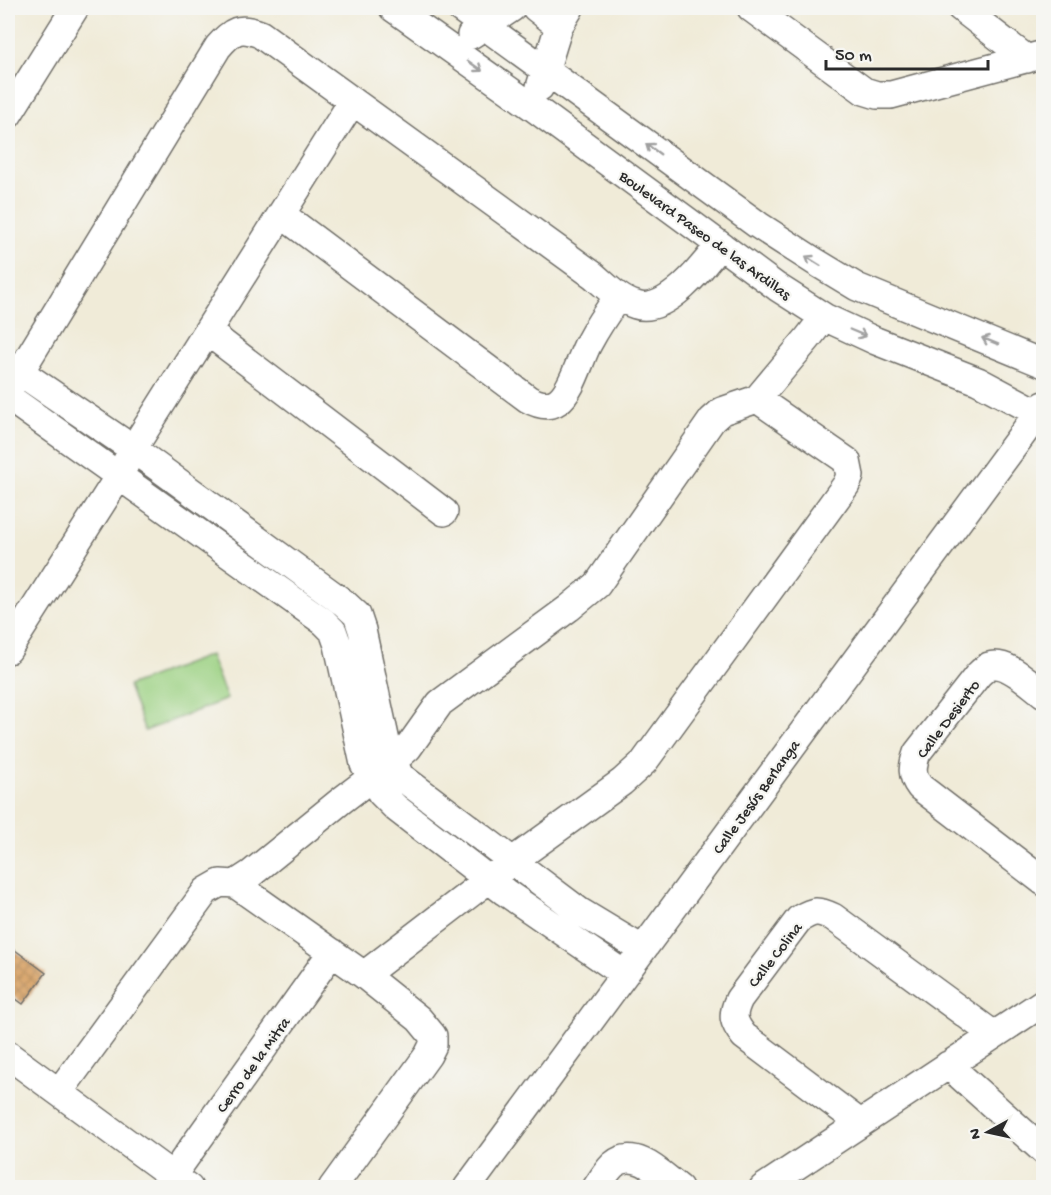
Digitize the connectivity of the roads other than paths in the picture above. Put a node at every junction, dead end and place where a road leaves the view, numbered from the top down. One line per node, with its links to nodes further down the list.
1 (75, 8): 15 (street)
2 (393, 8): 10 (street, Boulevard Paseo de las Ardillas)
3 (459, 8): 9 (street)
4 (512, 8): 9 (street)
5 (536, 8): 8 (street)
6 (751, 8): 11 (street)
7 (962, 8): 11 (street)
8 (564, 17): 12 (street)
9 (485, 26): 10 (street); 12 (street)
10 (450, 49): 14 (street, Boulevard Paseo de las Ardillas, one-way to 14)
11 (1035, 56)
12 (545, 71): 14 (street); 21 (street, one-way to 12)
13 (352, 102): 16 (street); 18 (street); 22 (street)
14 (534, 108): 17 (street, Boulevard Paseo de las Ardillas)
15 (8, 115)
16 (281, 214): 18 (street); 20 (street)
17 (719, 245): 18 (street); 19 (street, Boulevard Paseo de las Ardillas)
18 (618, 297)
19 (824, 317): 24 (street); 25 (street, Boulevard Paseo de las Ardillas, one-way to 25)
20 (208, 332): 26 (street); 28 (street)
21 (1044, 364)
22 (14, 380): 26 (street)
23 (8, 397): 27 (street)
24 (757, 399): 31 (street); 32 (street)
25 (1042, 411): 36 (street, Calle Jesús Berlanga)
26 (133, 449): 27 (street); 31 (street)
27 (119, 476): 29 (street); 31 (street)
28 (444, 512)
29 (8, 650)
30 (1044, 694): 34 (street, Calle Desierto)
31 (382, 770): 32 (street); 33 (street); 35 (street)
32 (514, 860): 33 (street); 36 (street)
33 (489, 879): 38 (street); 39 (street)
34 (1044, 882)
35 (235, 884): 37 (street); 44 (street)
36 (642, 949): 38 (street, Calle Jesús Berlanga)
37 (332, 952): 39 (street); 47 (street, Cerro de la Mitra)
38 (624, 974): 49 (street, Calle Jesús Berlanga)
39 (364, 975): 48 (street)
40 (1044, 1002): 41 (street)
41 (994, 1035): 43 (street); 45 (street, Calle Colina)
42 (8, 1055): 44 (street)
43 (948, 1065): 45 (street); 46 (street)
44 (59, 1092): 47 (street)
45 (860, 1123): 52 (street)
46 (1044, 1151)
47 (181, 1181)
48 (332, 1188)
49 (467, 1188)
50 (596, 1188): 51 (street)
51 (679, 1188)
52 (763, 1188)

